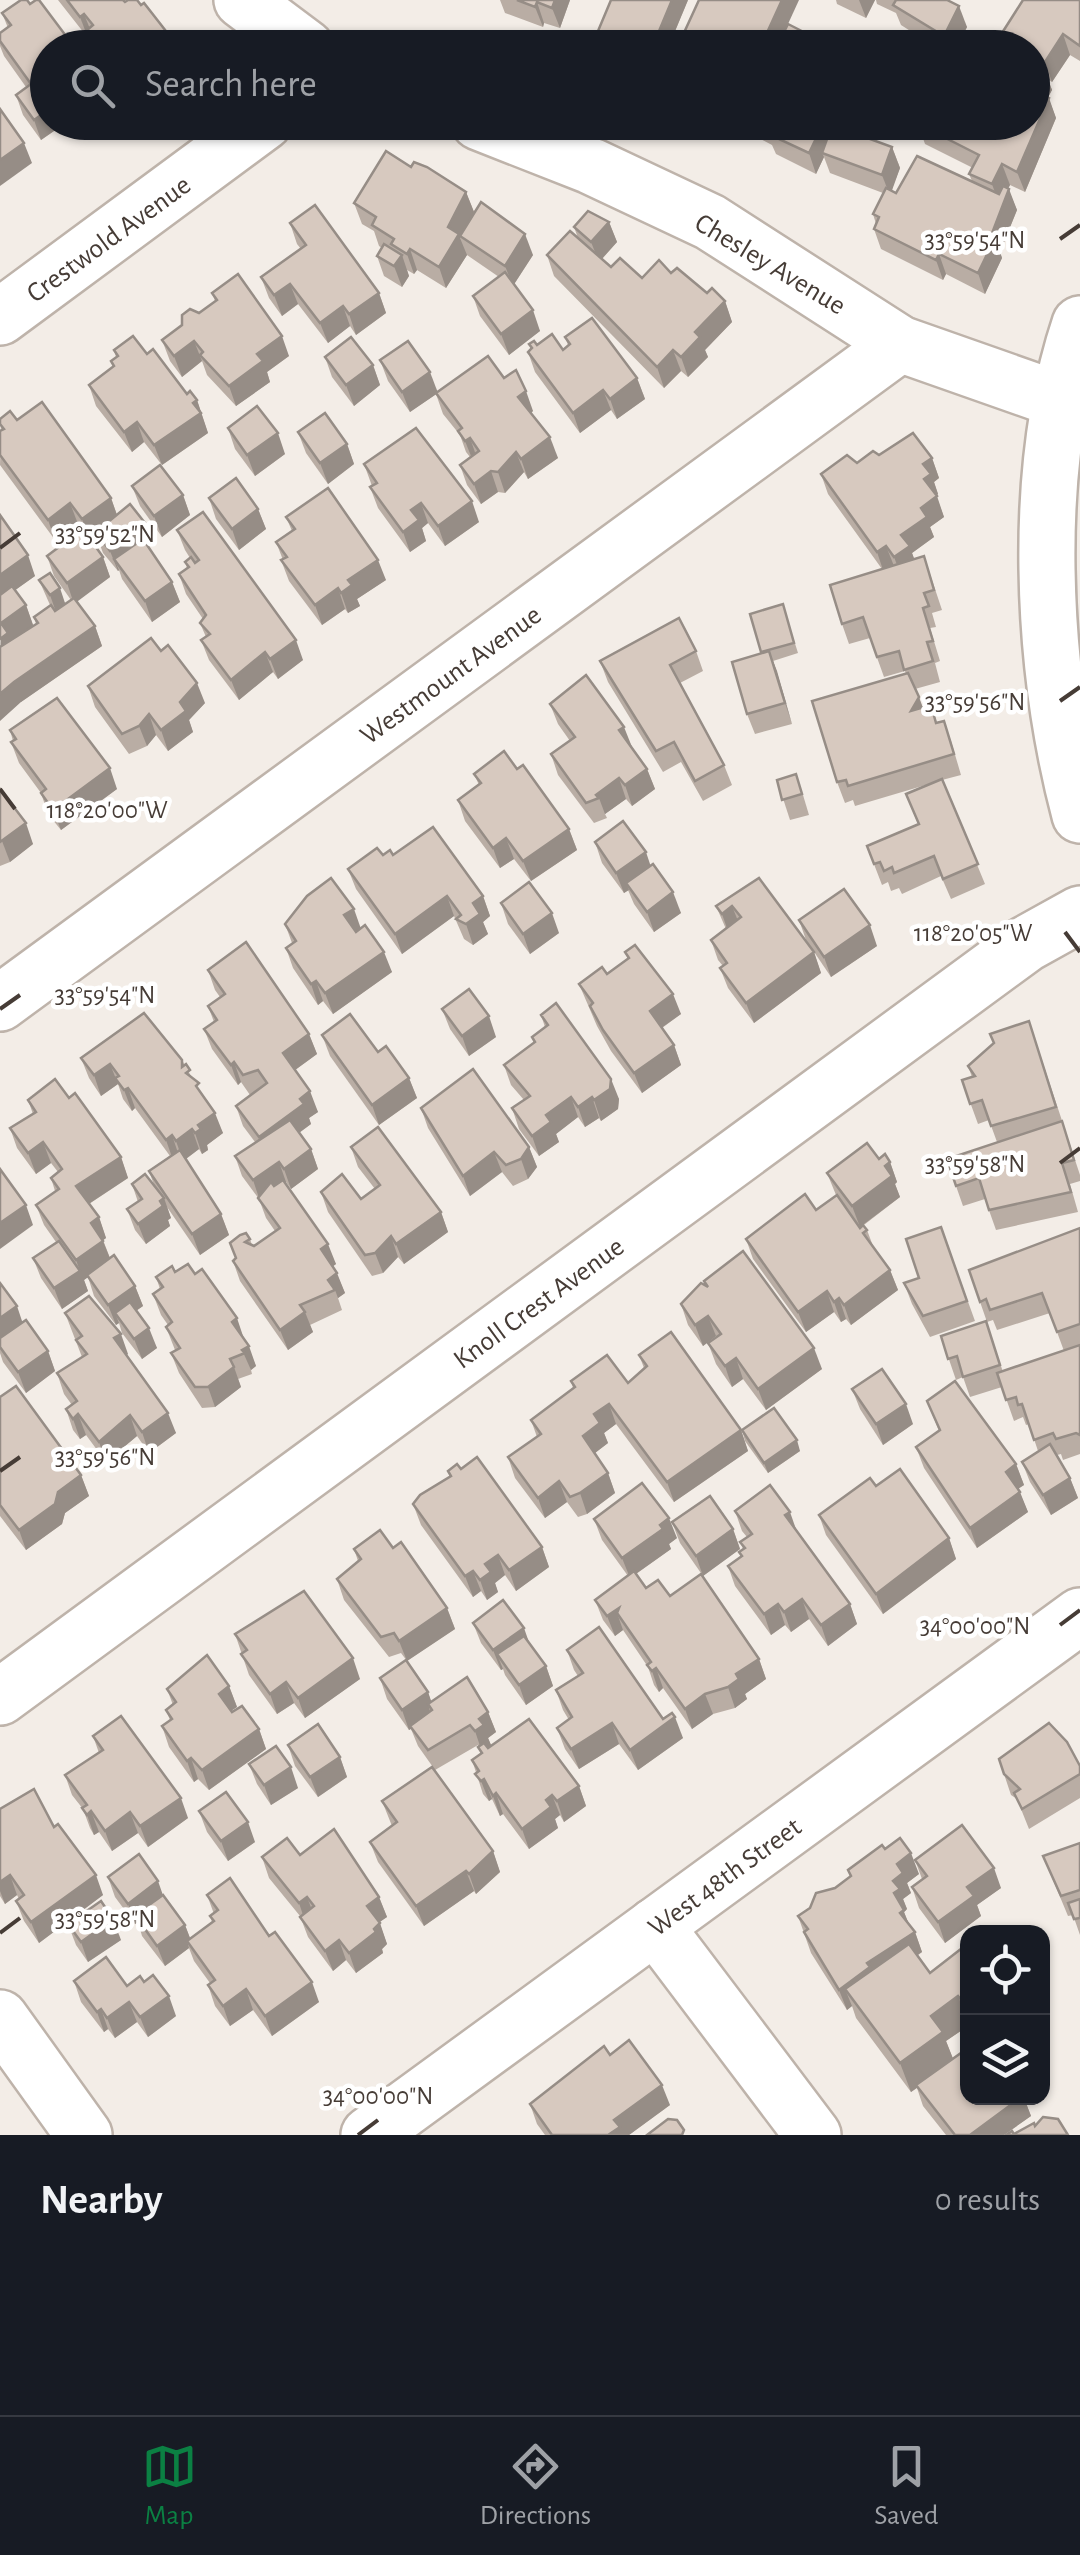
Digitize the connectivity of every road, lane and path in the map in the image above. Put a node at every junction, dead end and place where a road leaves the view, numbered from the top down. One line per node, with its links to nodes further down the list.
1 (242, 0): 2 (street)
2 (282, 30)
3 (240, 140): 5 (street, Crestwold Avenue)
4 (525, 140): 7 (street, Chesley Avenue)
5 (0, 317)
6 (1080, 324): 8 (street)
7 (900, 344): 8 (street, Chesley Avenue); 11 (street, Westmount Avenue)
8 (1062, 401): 9 (street)
9 (1080, 815)
10 (1080, 914): 13 (street, Knoll Crest Avenue)
11 (0, 1003)
12 (1080, 1616): 14 (street, West 48th Street)
13 (0, 1697)
14 (655, 1926): 17 (street, West 48th Street); 18 (street)
15 (0, 2018): 16 (street)
16 (84, 2135)
17 (368, 2135)
18 (813, 2135)

